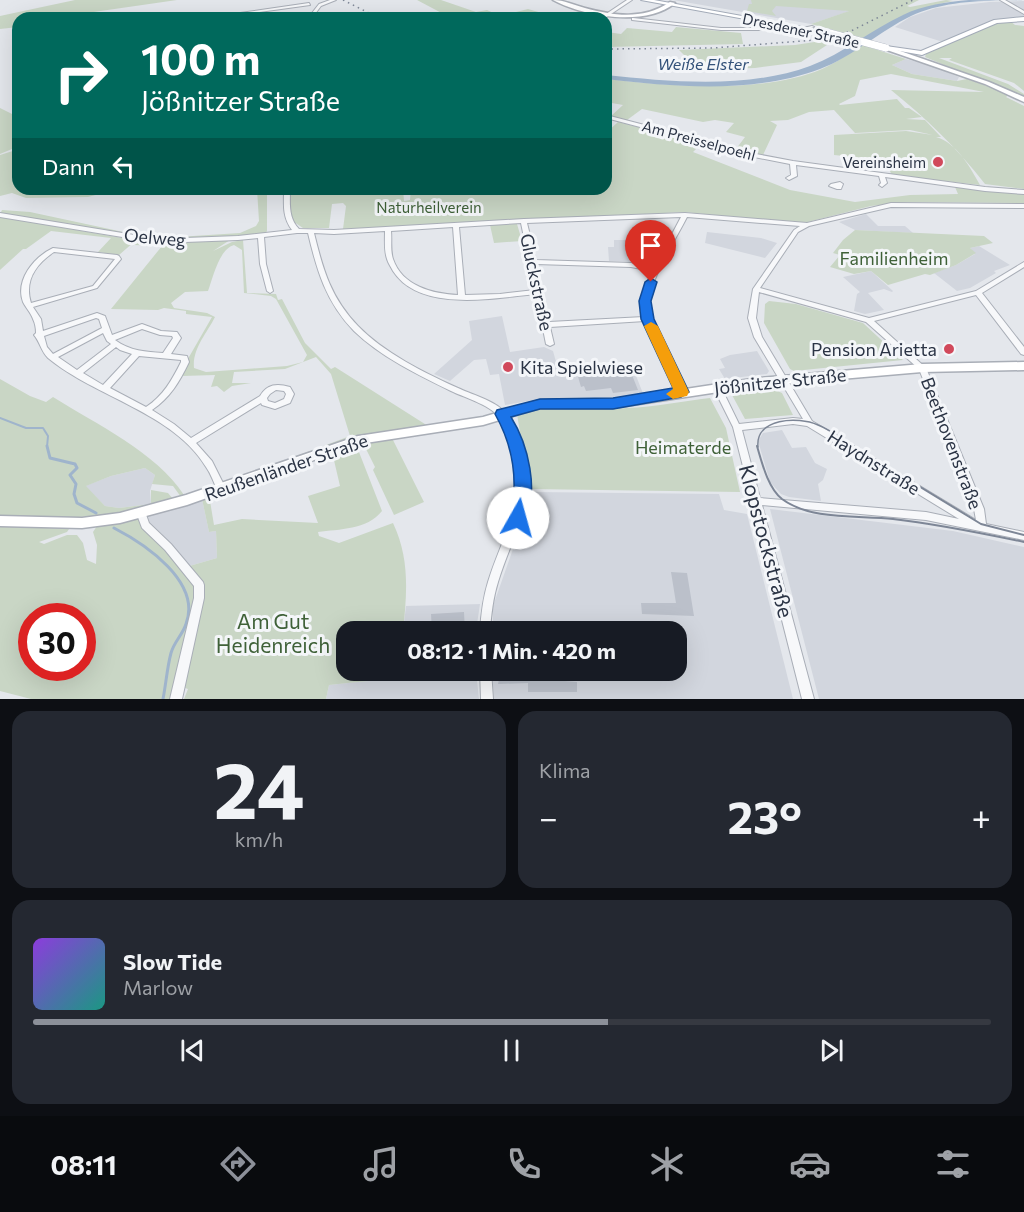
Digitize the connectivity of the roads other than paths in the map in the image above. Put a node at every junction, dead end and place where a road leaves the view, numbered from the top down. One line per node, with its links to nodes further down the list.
1 (334, 0): 9 (street)
2 (556, 0): 12 (street)
3 (630, 0): 13 (street)
4 (644, 0): 8 (main road, Dresdener Straße)
5 (656, 0): 8 (main road)
6 (1004, 1): 14 (street)
7 (307, 2): 9 (street); 10 (street)
8 (672, 3): 15 (street); 18 (main road, Dresdener Straße); 18 (main road, Dresdener Straße)
9 (320, 6): 11 (street)
10 (244, 12)
11 (315, 12)
12 (601, 12)
13 (612, 12)
14 (1024, 13)
15 (612, 14)
16 (633, 19): 18 (street)
17 (1024, 19): 20 (main road)
18 (810, 27): 19 (main road, Dresdener Straße, bridge)
19 (888, 48): 20 (main road, Dresdener Straße); 21 (street)
20 (913, 52): 21 (street)
21 (951, 71): 22 (street)
22 (1024, 100)
23 (612, 119): 24 (street, Am Preisselpoehl)
24 (793, 163): 25 (street, Am Preisselpoehl); 27 (street)
25 (839, 170): 26 (street, Am Preisselpoehl); 28 (street)
26 (882, 176): 29 (street); 30 (street, Am Preisselpoehl)
27 (789, 178)
28 (840, 184)
29 (882, 184)
30 (1024, 192)
31 (286, 195): 39 (street)
32 (1024, 206): 37 (street)
33 (0, 215): 41 (street, Oelweg)
34 (685, 215): 35 (street, Oelweg); 37 (street, Oelweg); 44 (street)
35 (524, 221): 36 (street, Oelweg); 42 (street, Gluckstraße)
36 (456, 225): 38 (street, Oelweg); 49 (street)
37 (807, 225): 45 (street)
38 (388, 230): 40 (street, Oelweg); 49 (street)
39 (297, 231): 40 (street, Oelweg); 41 (street, Oelweg)
40 (311, 233): 71 (street)
41 (261, 236): 46 (street)
42 (531, 262): 44 (street); 47 (street, Gluckstraße)
43 (1024, 264): 48 (street)
44 (656, 270): 51 (street)
45 (756, 289): 52 (street, Beethovenstraße); 65 (street, Haydnstraße)
46 (270, 291)
47 (538, 292): 49 (street); 53 (street, Gluckstraße)
48 (978, 292): 52 (street); 58 (street)
49 (462, 296)
50 (30, 306): 50 (street); 55 (street)
51 (648, 319): 53 (street); 68 (street)
52 (870, 320): 63 (street, Beethovenstraße)
53 (546, 326): 57 (street, Gluckstraße)
54 (104, 330): 55 (street); 56 (street); 61 (street)
55 (38, 335): 61 (street)
56 (113, 342): 59 (street); 60 (street); 64 (street)
57 (550, 344)
58 (1024, 352)
59 (136, 354): 60 (street); 67 (street)
60 (166, 356): 70 (street)
61 (53, 357): 64 (street)
62 (1024, 366): 63 (street, Jößnitzer Straße)
63 (922, 368): 65 (street, Jößnitzer Straße); 79 (street, Beethovenstraße)
64 (78, 373): 67 (street)
65 (784, 380): 66 (street, Jößnitzer Straße); 72 (street, Haydnstraße)
66 (717, 387): 68 (street, Jößnitzer Straße); 73 (street, Klopstockstraße)
67 (105, 388): 70 (street)
68 (681, 392): 71 (street, Jößnitzer Straße)
69 (263, 398): 74 (street)
70 (145, 411): 74 (street)
71 (502, 414): 75 (street, Reußenländer Straße); 81 (street)
72 (809, 423): 73 (street); 79 (street, Haydnstraße)
73 (737, 427): 76 (street, Klopstockstraße)
74 (191, 442): 75 (street)
75 (221, 489): 77 (street, Reußenländer Straße)
76 (757, 501): 79 (street); 85 (street, Klopstockstraße)
77 (141, 512): 78 (street, Reußenländer Straße); 83 (street)
78 (0, 521)
79 (982, 528): 80 (street)
80 (1024, 536)
81 (486, 621)
82 (486, 681): 84 (street)
83 (176, 699)
84 (487, 699)
85 (808, 699)

